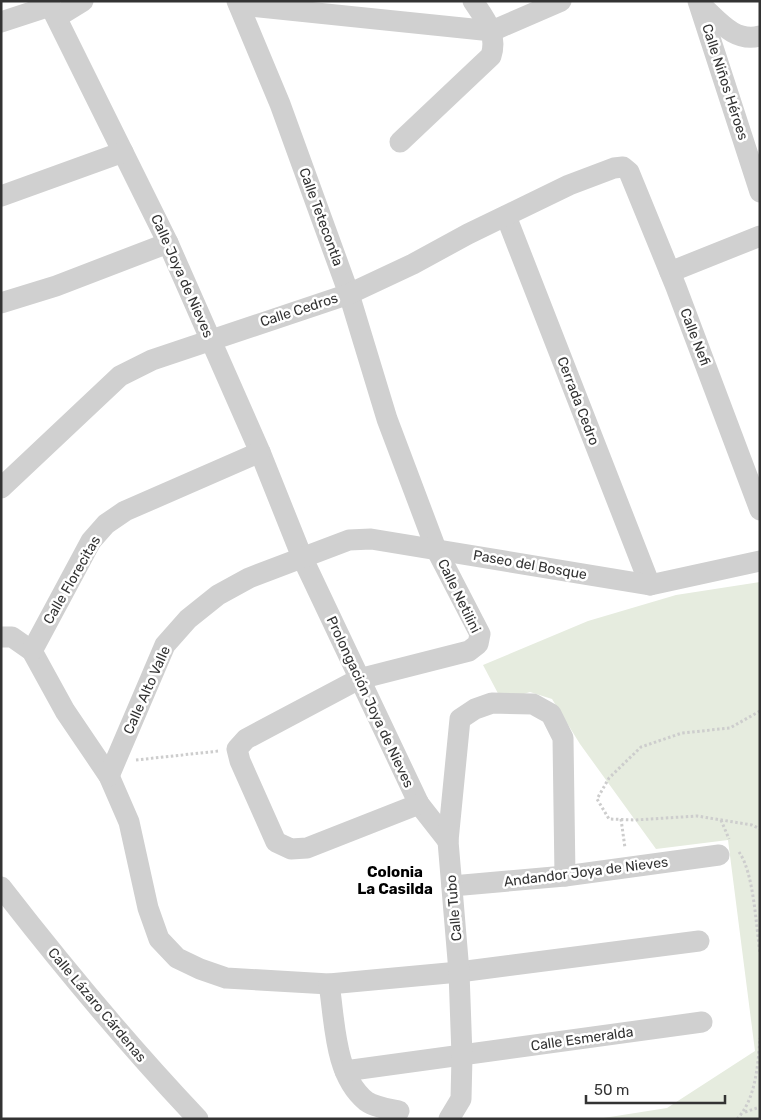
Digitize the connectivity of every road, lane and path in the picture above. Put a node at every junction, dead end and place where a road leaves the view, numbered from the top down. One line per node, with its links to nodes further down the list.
1 (83, 1): 6 (street)
2 (473, 1): 8 (street)
3 (560, 1): 8 (street)
4 (699, 2): 9 (street); 13 (street, Calle Niños Héroes)
5 (238, 3): 8 (street); 19 (street, Calle Tetecontla)
6 (52, 8): 7 (street); 11 (street, Calle Joya de Nieves)
7 (1, 22)
8 (492, 31): 10 (street)
9 (760, 36)
10 (400, 142)
11 (123, 152): 14 (street); 17 (street, Calle Joya de Nieves)
12 (622, 167): 15 (street, Calle Cedros); 18 (street, Calle Nefi)
13 (760, 192)
14 (1, 196)
15 (506, 216): 19 (street, Calle Cedros); 28 (street, Cerrada Cedro)
16 (760, 236): 18 (street)
17 (168, 243): 20 (street); 21 (street, Calle Joya de Nieves)
18 (670, 272): 24 (street, Calle Nefi)
19 (349, 294): 21 (street, Calle Cedros); 25 (street, Calle Tetecontla)
20 (1, 303)
21 (210, 339): 22 (street, Calle Joya de Nieves); 23 (street, Calle Cedros)
22 (260, 452): 26 (street, Calle Joya de Nieves); 30 (street, Calle Florecitas)
23 (1, 488)
24 (760, 510)
25 (436, 549): 26 (street, Paseo del Bosque); 28 (street, Paseo del Bosque); 31 (street, Calle Netilini)
26 (302, 557): 31 (street, Prolongación Joya de Nieves); 34 (street, Calle Alto Valle)
27 (760, 561): 28 (street, Paseo del Bosque)
28 (650, 585)
29 (1, 637): 30 (street)
30 (32, 651): 34 (street)
31 (360, 679): 33 (street); 35 (street, Prolongación Joya de Nieves)
32 (760, 711): 36 (path)
33 (237, 749): 34 (path); 35 (street)
34 (112, 768): 48 (street)
35 (419, 804): 39 (street, Prolongación Joya de Nieves)
36 (621, 819): 37 (path); 41 (path)
37 (721, 820): 38 (path); 40 (path)
38 (760, 829)
39 (448, 841): 42 (street, Calle Tubo); 43 (street, Calle Tubo)
40 (730, 850): 41 (street, Andandor Joya de Nieves); 46 (path)
41 (627, 868): 42 (street, Andandor Joya de Nieves)
42 (565, 876): 43 (street, Andandor Joya de Nieves)
43 (452, 886): 47 (street, Calle Tubo)
44 (2, 888): 56 (street, Calle Lázaro Cárdenas)
45 (698, 941): 47 (street)
46 (760, 953)
47 (459, 972): 48 (street); 51 (street, Calle Tubo)
48 (329, 984): 52 (street)
49 (702, 1022): 51 (street, Calle Esmeralda)
50 (760, 1038): 55 (path)
51 (462, 1056): 52 (street, Calle Esmeralda); 57 (street, Calle Tubo)
52 (345, 1071): 54 (street)
53 (760, 1107): 55 (path)
54 (399, 1111)
55 (744, 1112): 58 (path)
56 (198, 1119)
57 (449, 1119)
58 (737, 1119)

